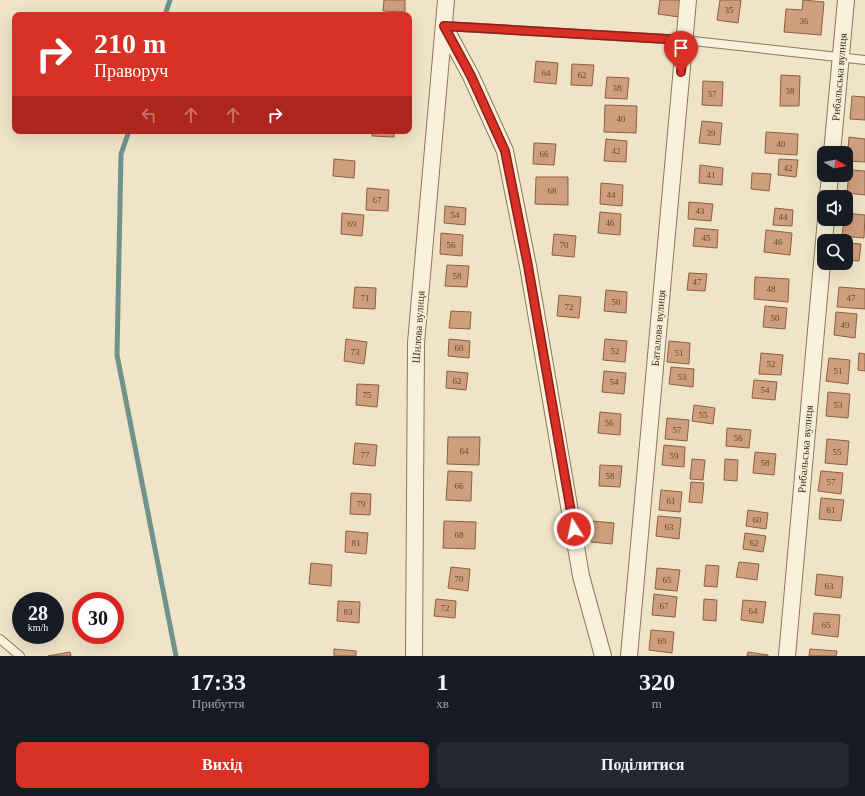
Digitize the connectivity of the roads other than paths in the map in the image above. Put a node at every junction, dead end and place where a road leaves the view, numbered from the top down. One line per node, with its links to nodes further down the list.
1 (446, 0): 4 (street, Шилова вулиця)
2 (688, 0): 5 (street, Баталова вулиця)
3 (846, 0): 6 (street, Рибальська вулиця)
4 (444, 26): 5 (lane); 12 (street, Шилова вулиця); 13 (street)
5 (684, 40): 6 (lane); 14 (street, Баталова вулиця)
6 (841, 56): 7 (lane); 8 (street, Рибальська вулиця)
7 (865, 60)
8 (833, 146)
9 (821, 270): 15 (street, Рибальська вулиця)
10 (0, 639): 11 (lane)
11 (20, 656)
12 (414, 656)
13 (602, 656)
14 (629, 656)
15 (787, 656)

